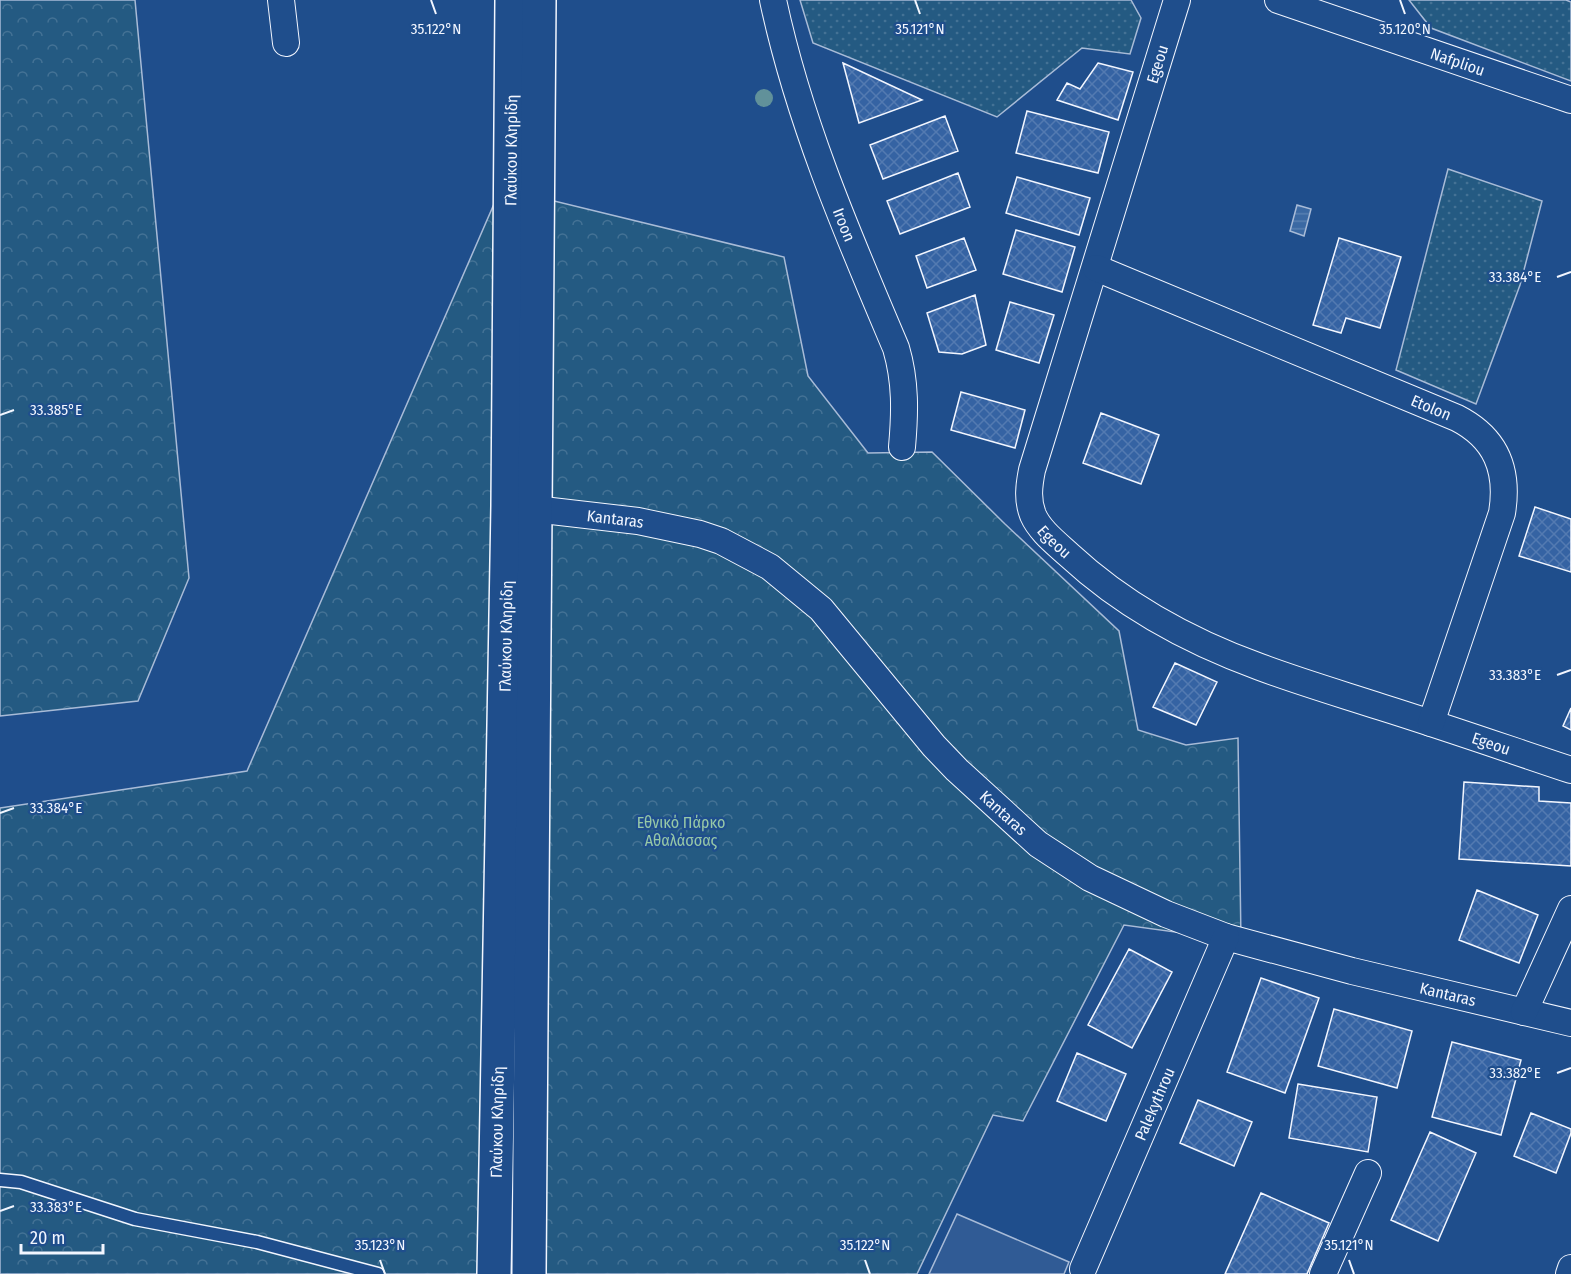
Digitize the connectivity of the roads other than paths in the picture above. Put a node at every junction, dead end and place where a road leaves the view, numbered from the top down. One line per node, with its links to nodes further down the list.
1 (281, 0): 7 (street)
2 (512, 0): 11 (main road, Γλαύκου Κληρίδη)
3 (539, 0): 11 (main road, Γλαύκου Κληρίδη)
4 (773, 0): 10 (street, Iroon)
5 (1177, 0): 9 (street, Egeou)
6 (1278, 0): 8 (street, Nafpliou)
7 (286, 43)
8 (1571, 100)
9 (1096, 267): 12 (street, Egeou); 12 (street, Etolon)
10 (902, 447)
11 (521, 508): 15 (street, Kantaras); 23 (main road, Γλαύκου Κληρίδη); 24 (main road, Γλαύκου Κληρίδη)
12 (1431, 723): 13 (street, Egeou)
13 (1571, 770)
14 (1571, 909): 16 (street)
15 (1226, 937): 16 (street, Kantaras); 21 (street, Palekythrou)
16 (1524, 1011): 17 (street, Kantaras)
17 (1571, 1023)
18 (1368, 1173): 25 (street)
19 (0, 1180): 22 (lane)
20 (1571, 1268): 26 (street)
21 (1083, 1269)
22 (378, 1274)
23 (494, 1274)
24 (529, 1274)
25 (1323, 1274)
26 (1569, 1274)

